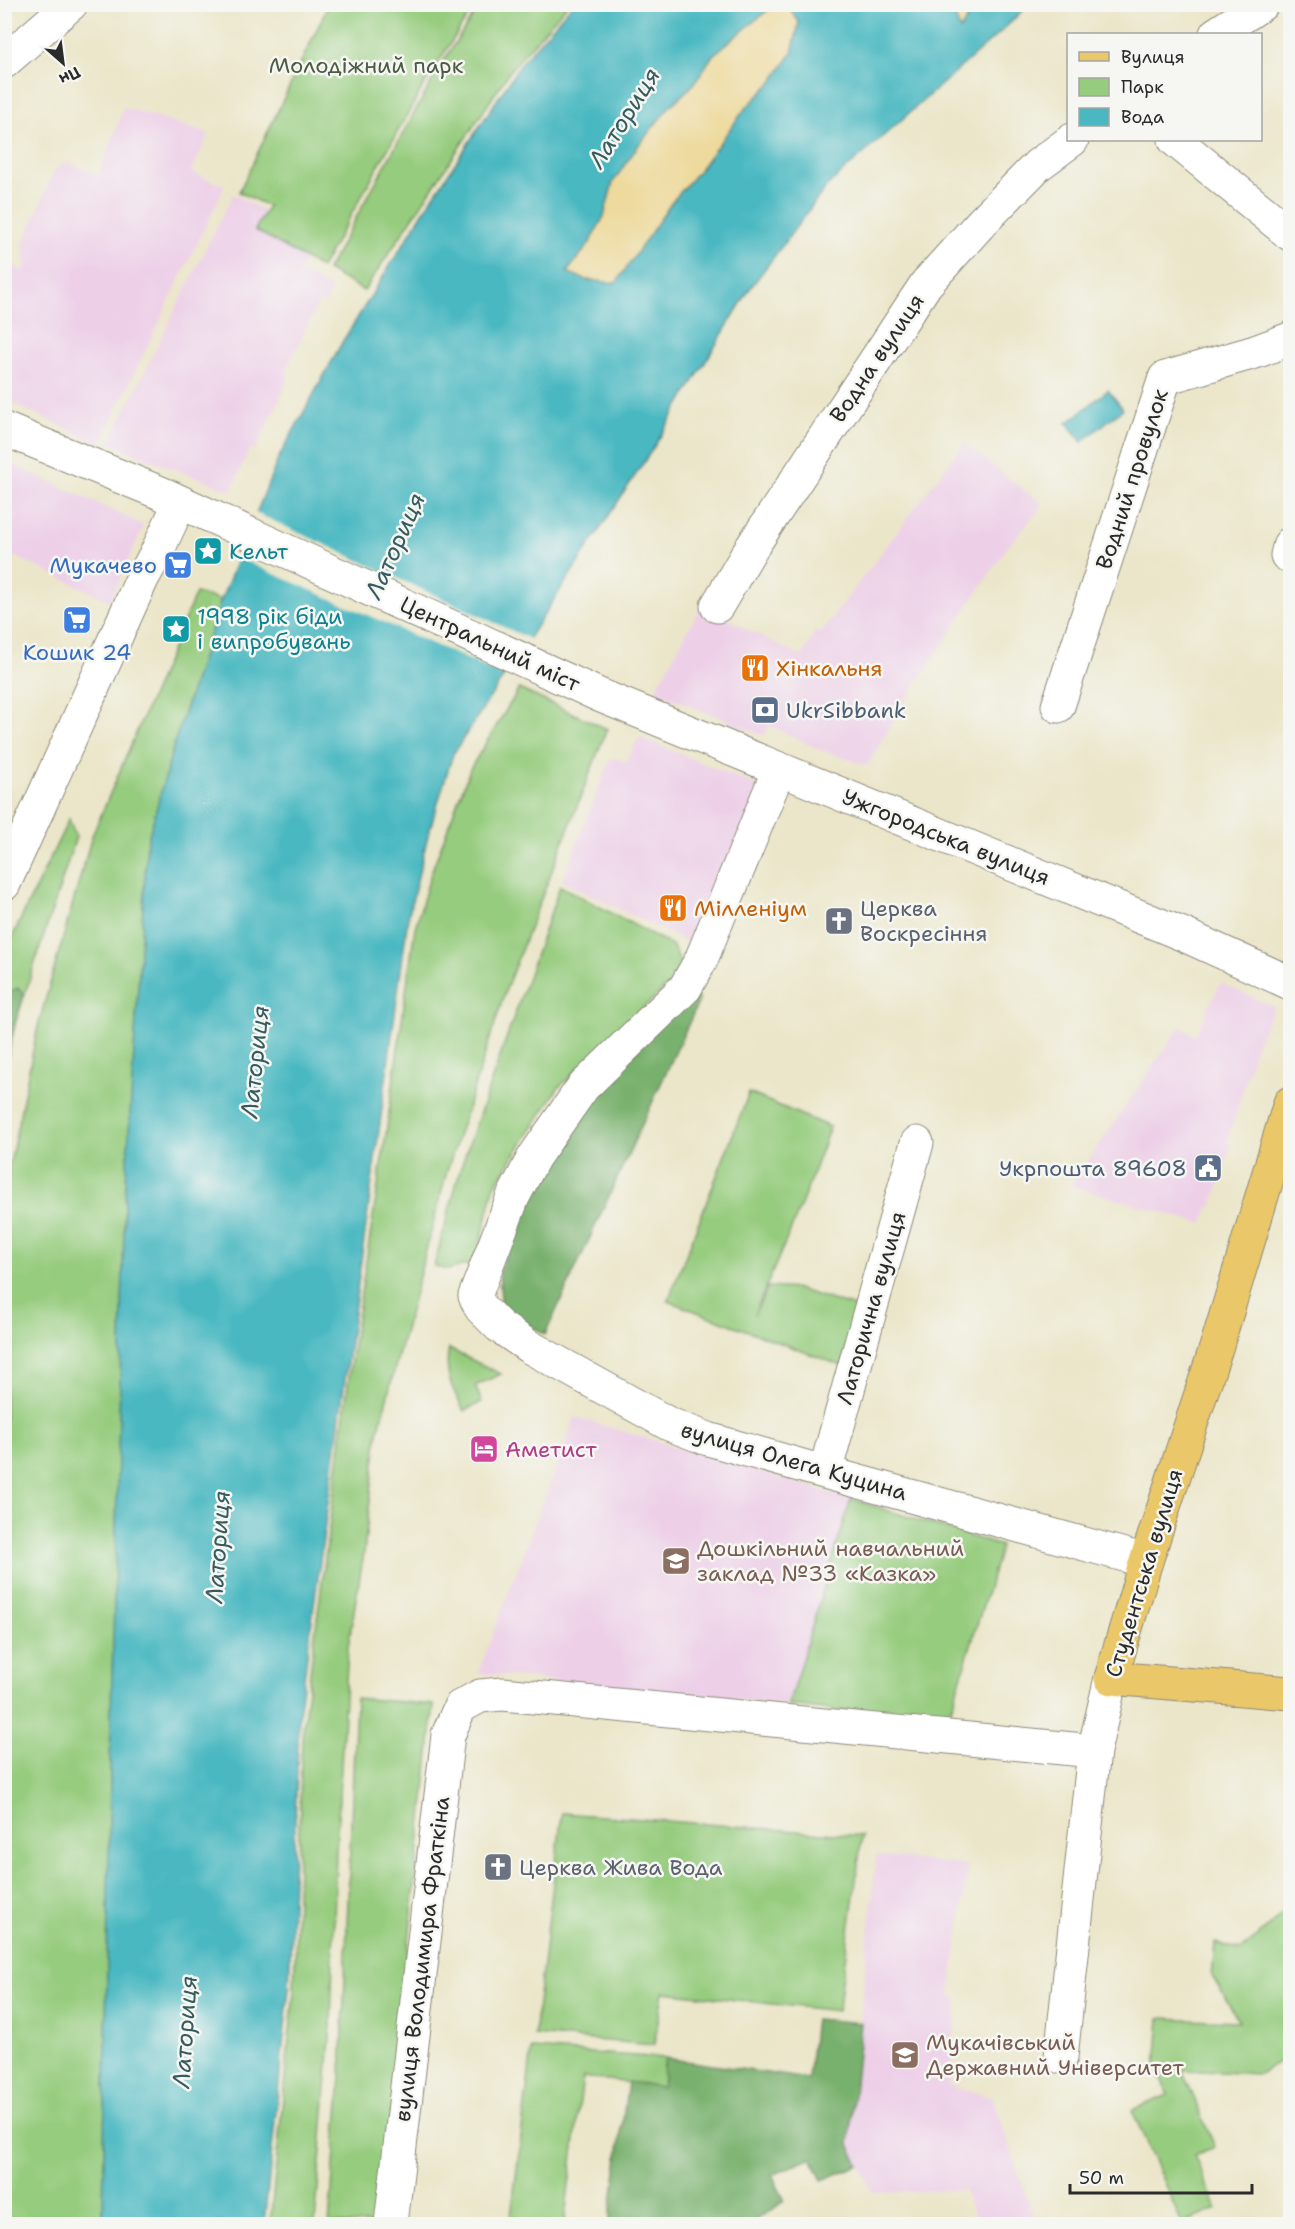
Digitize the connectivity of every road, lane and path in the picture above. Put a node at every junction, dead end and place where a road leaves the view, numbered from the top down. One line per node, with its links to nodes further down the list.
1 (71, 4): 4 (street)
2 (1262, 4): 3 (street)
3 (1218, 33)
4 (4, 62)
5 (1071, 141): 11 (street, Водна вулиця)
6 (1176, 141): 7 (street)
7 (1290, 234)
8 (1290, 339): 13 (street, Водний провулок)
9 (4, 429): 10 (street, Центральний міст)
10 (180, 501): 12 (street, Центральний міст); 15 (street)
11 (717, 606)
12 (600, 694): 14 (street, Ужгородська вулиця)
13 (1058, 706)
14 (779, 769): 16 (street, Ужгородська вулиця); 19 (street, вулиця Олега Куцина)
15 (4, 884)
16 (1290, 983)
17 (1290, 1103): 20 (main road, Студентська вулиця)
18 (917, 1143): 19 (street, Латорична вулиця)
19 (825, 1472): 20 (street, вулиця Олега Куцина)
20 (1146, 1561): 21 (main road, Студентська вулиця)
21 (1111, 1678): 22 (main road); 23 (street, Студентська вулиця)
22 (1290, 1693)
23 (1094, 1750): 24 (street, Студентська вулиця); 25 (street, вулиця Володимира Фраткіна)
24 (1061, 2057)
25 (391, 2224)

